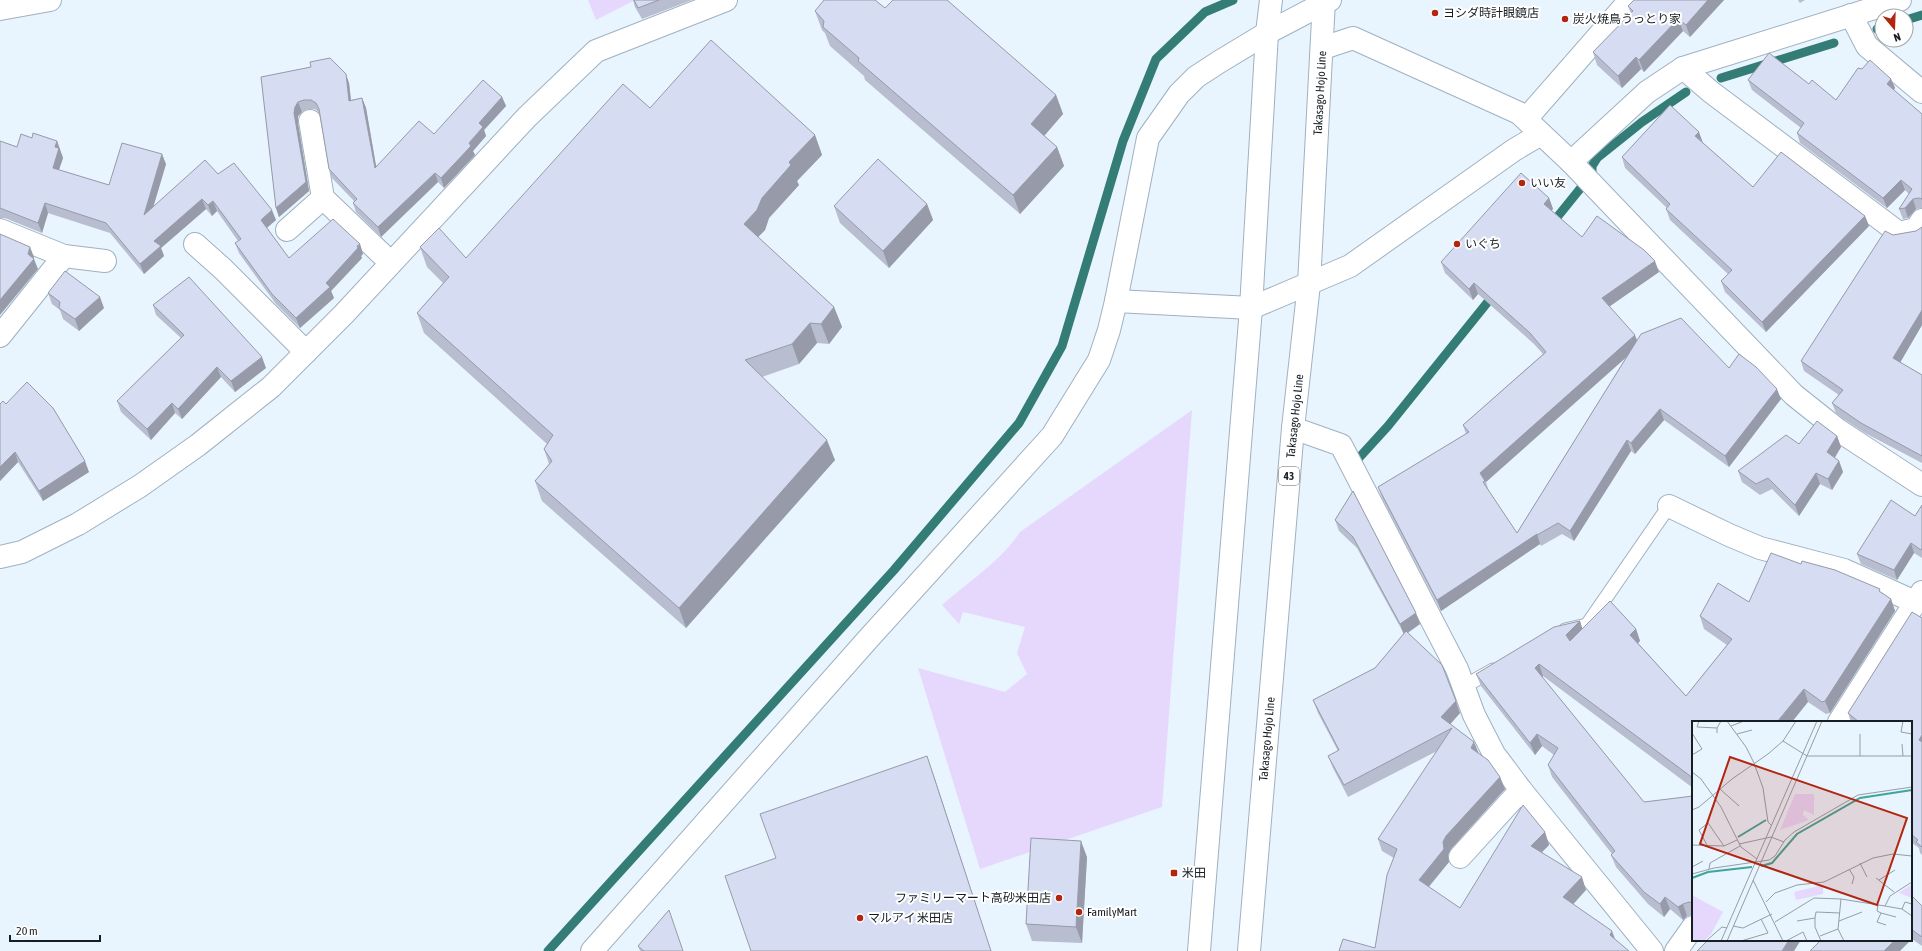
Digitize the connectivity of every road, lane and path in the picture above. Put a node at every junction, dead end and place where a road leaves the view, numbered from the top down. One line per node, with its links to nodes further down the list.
1 (50, 0): 7 (street)
2 (726, 0): 23 (street)
3 (1271, 0): 9 (street)
4 (1630, 0): 14 (street)
5 (1900, 0): 8 (street)
6 (1326, 1): 9 (street); 10 (street, Takasago Hojo Line / 43)
7 (0, 9)
8 (1854, 20): 11 (street); 12 (street)
9 (1267, 33): 25 (street); 26 (street)
10 (1323, 48): 14 (street); 24 (street, Takasago Hojo Line / 43)
11 (1689, 72): 15 (street); 17 (street)
12 (1922, 92)
13 (310, 121): 16 (street)
14 (1533, 127): 15 (street); 24 (street)
15 (1571, 162): 30 (street)
16 (323, 198): 19 (street); 23 (street)
17 (1922, 220)
18 (0, 230): 21 (street)
19 (287, 230)
20 (196, 244): 28 (street)
21 (64, 256): 22 (street); 27 (street)
22 (105, 261)
23 (391, 263): 28 (street)
24 (1309, 284): 26 (street); 29 (street, Takasago Hojo Line / 43)
25 (1116, 301): 26 (street); 41 (street)
26 (1251, 308): 42 (street)
27 (0, 336)
28 (306, 352): 32 (street)
29 (1293, 428): 36 (street); 43 (street, Takasago Hojo Line / 43)
30 (1922, 485)
31 (1669, 506): 33 (street); 34 (lane)
32 (0, 557)
33 (1918, 597): 37 (street)
34 (1553, 632)
35 (1507, 661): 36 (lane)
36 (1463, 687): 38 (street)
37 (1840, 721)
38 (1521, 790): 39 (street); 44 (street)
39 (1460, 857)
40 (1692, 928): 45 (street)
41 (592, 951)
42 (1199, 951)
43 (1249, 951)
44 (1652, 951)
45 (1676, 951)

